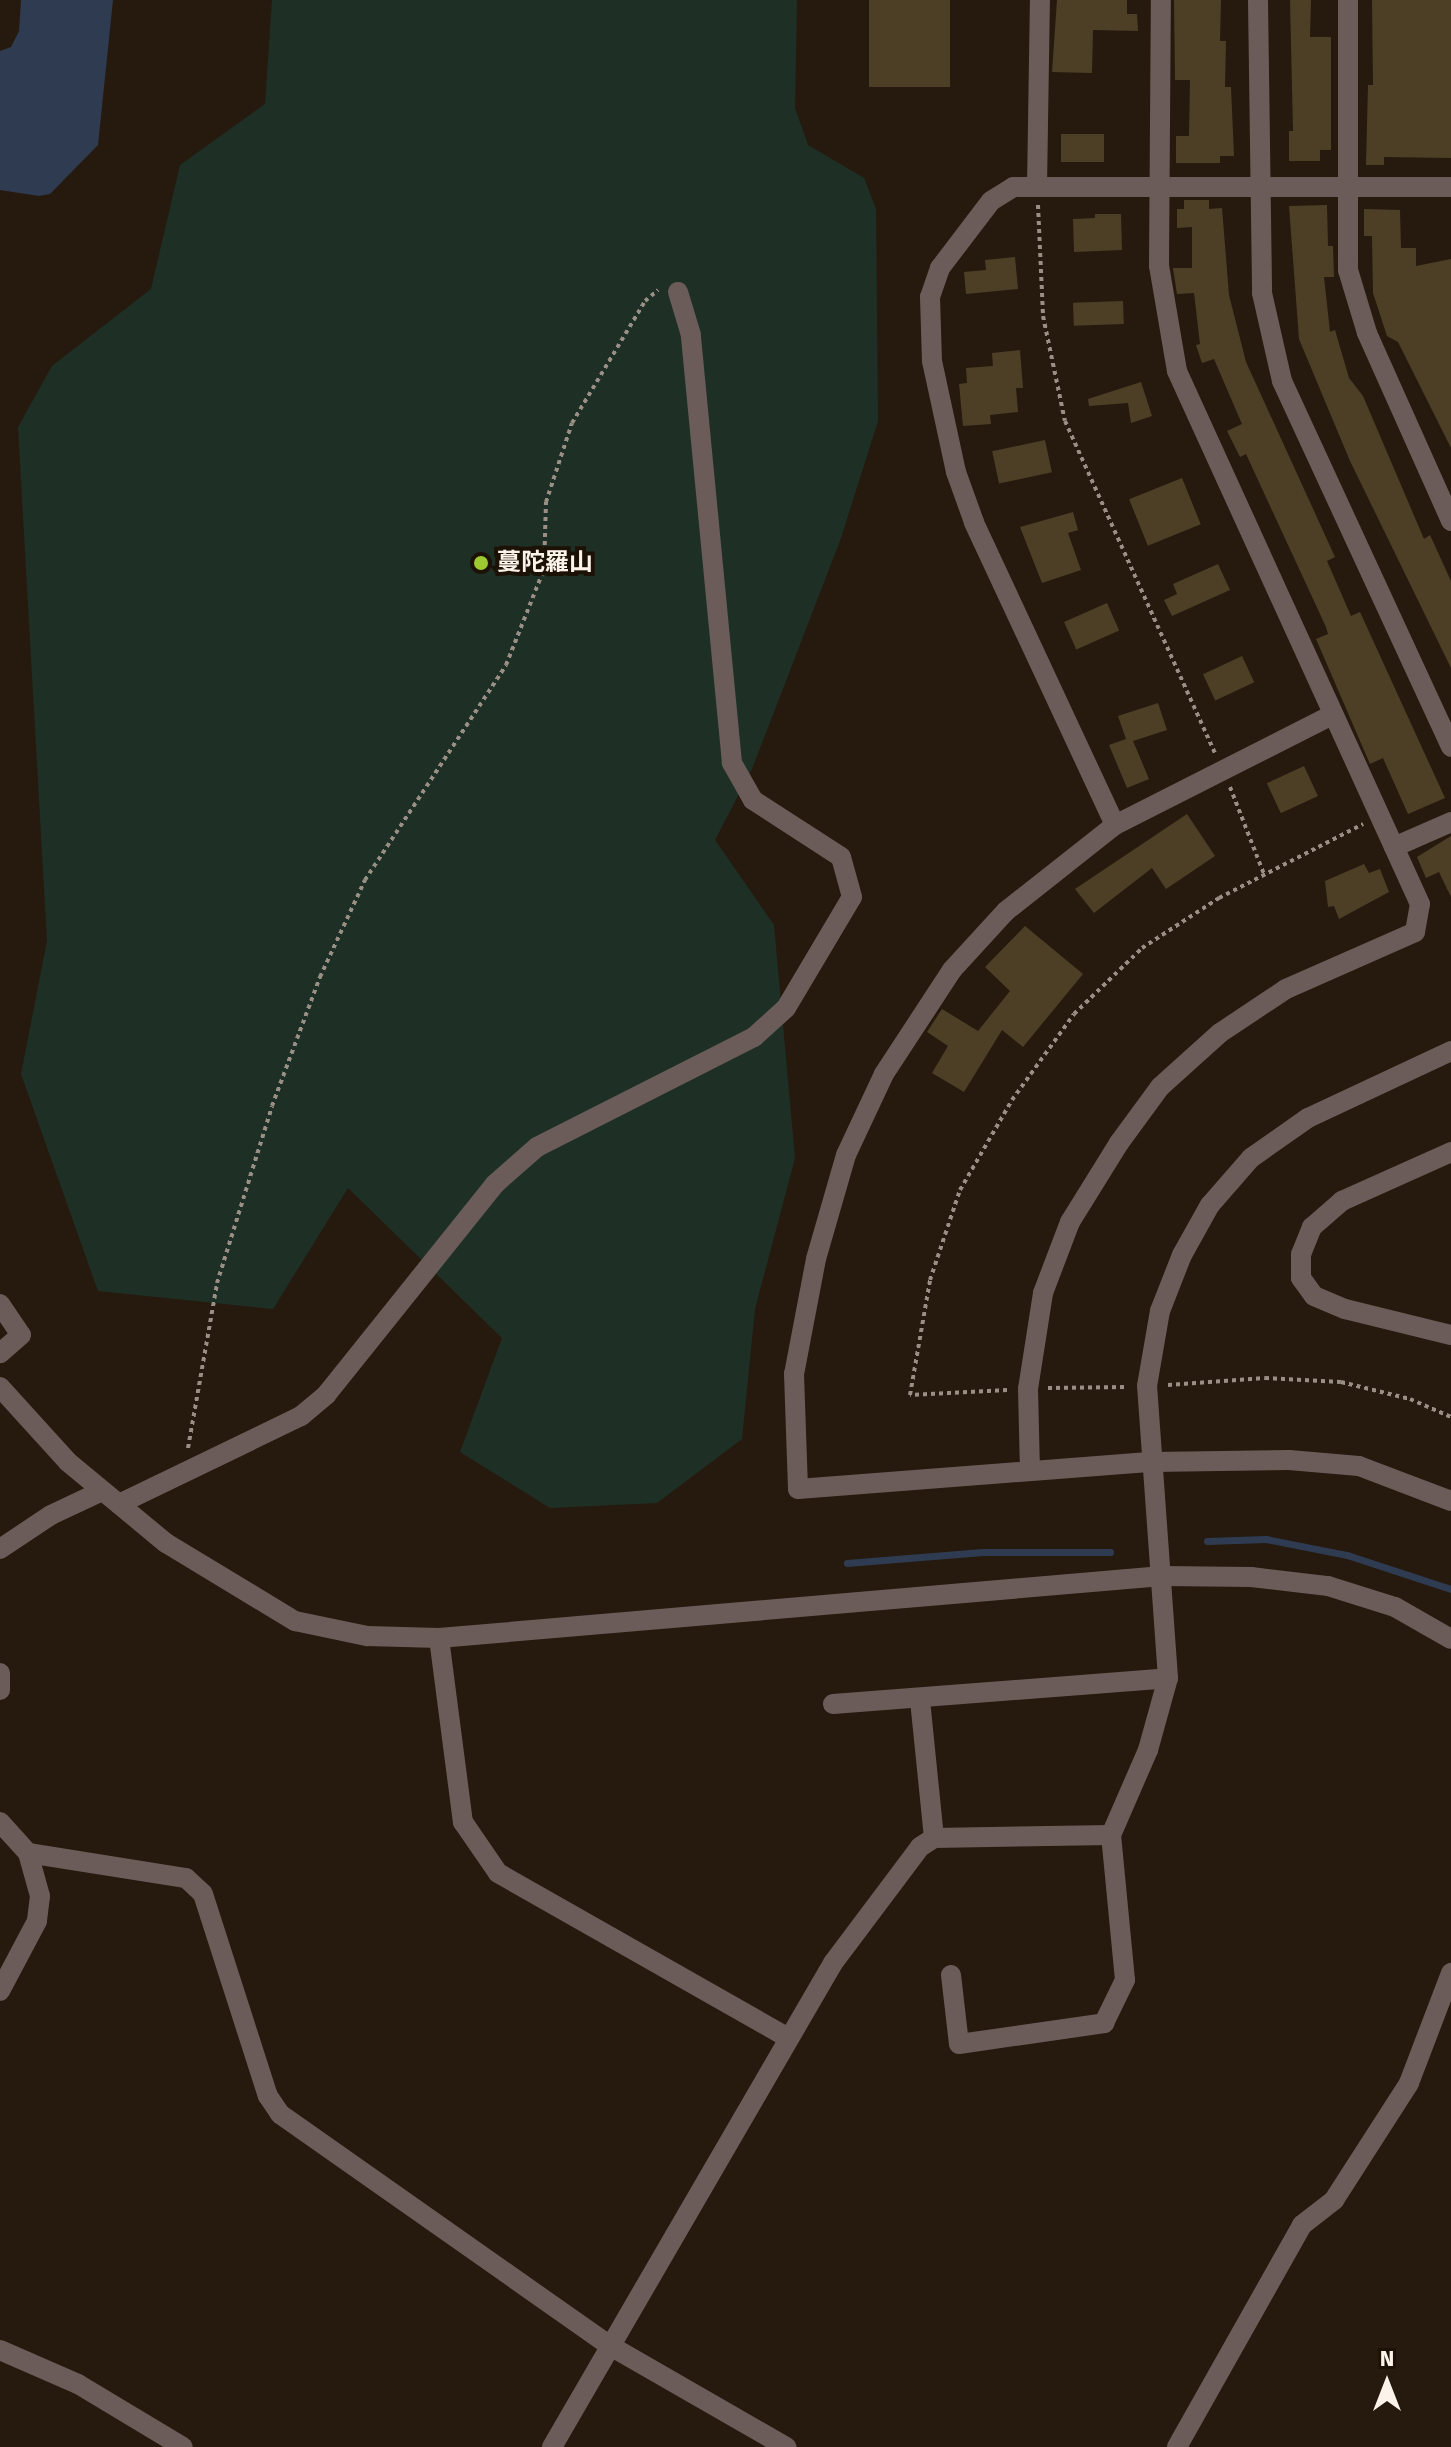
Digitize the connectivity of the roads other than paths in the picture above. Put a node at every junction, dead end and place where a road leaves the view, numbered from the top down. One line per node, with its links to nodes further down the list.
1 (1040, 0): 6 (street)
2 (1161, 0): 7 (street)
3 (1258, 0): 5 (street)
4 (1348, 0): 8 (street)
5 (1257, 184): 7 (street); 8 (street); 13 (street)
6 (1037, 187): 7 (street); 15 (street)
7 (1159, 187): 12 (street)
8 (1348, 187): 9 (street); 11 (street)
9 (1451, 187)
10 (678, 292): 27 (street)
11 (1451, 521)
12 (1332, 715): 15 (street); 16 (street)
13 (1451, 747)
14 (1451, 822): 16 (street)
15 (1115, 825): 24 (street)
16 (1394, 847): 24 (street)
17 (1451, 1051): 23 (street)
18 (1451, 1152): 20 (street)
19 (0, 1304): 21 (street)
20 (1451, 1335)
21 (0, 1353)
22 (0, 1387): 25 (street)
23 (1152, 1462): 24 (street); 26 (street); 29 (street)
24 (1030, 1471)
25 (102, 1491): 27 (street); 28 (street)
26 (1451, 1501)
27 (119, 1504): 30 (street)
28 (0, 1549)
29 (1162, 1576): 30 (street); 31 (street); 33 (street)
30 (439, 1638): 44 (street)
31 (1451, 1639)
32 (0, 1673): 34 (street)
33 (1168, 1678): 35 (street); 38 (street)
34 (0, 1690)
35 (920, 1700): 36 (street); 39 (street)
36 (833, 1704)
37 (0, 1822): 40 (street)
38 (1111, 1835): 39 (street); 42 (street)
39 (934, 1838): 44 (street)
40 (28, 1853): 43 (street); 45 (street)
41 (1451, 1973): 50 (street)
42 (951, 1975)
43 (0, 1991)
44 (788, 2038): 45 (street)
45 (607, 2344): 48 (street); 49 (street)
46 (0, 2350): 47 (street)
47 (183, 2447)
48 (552, 2447)
49 (786, 2447)
50 (1177, 2447)

